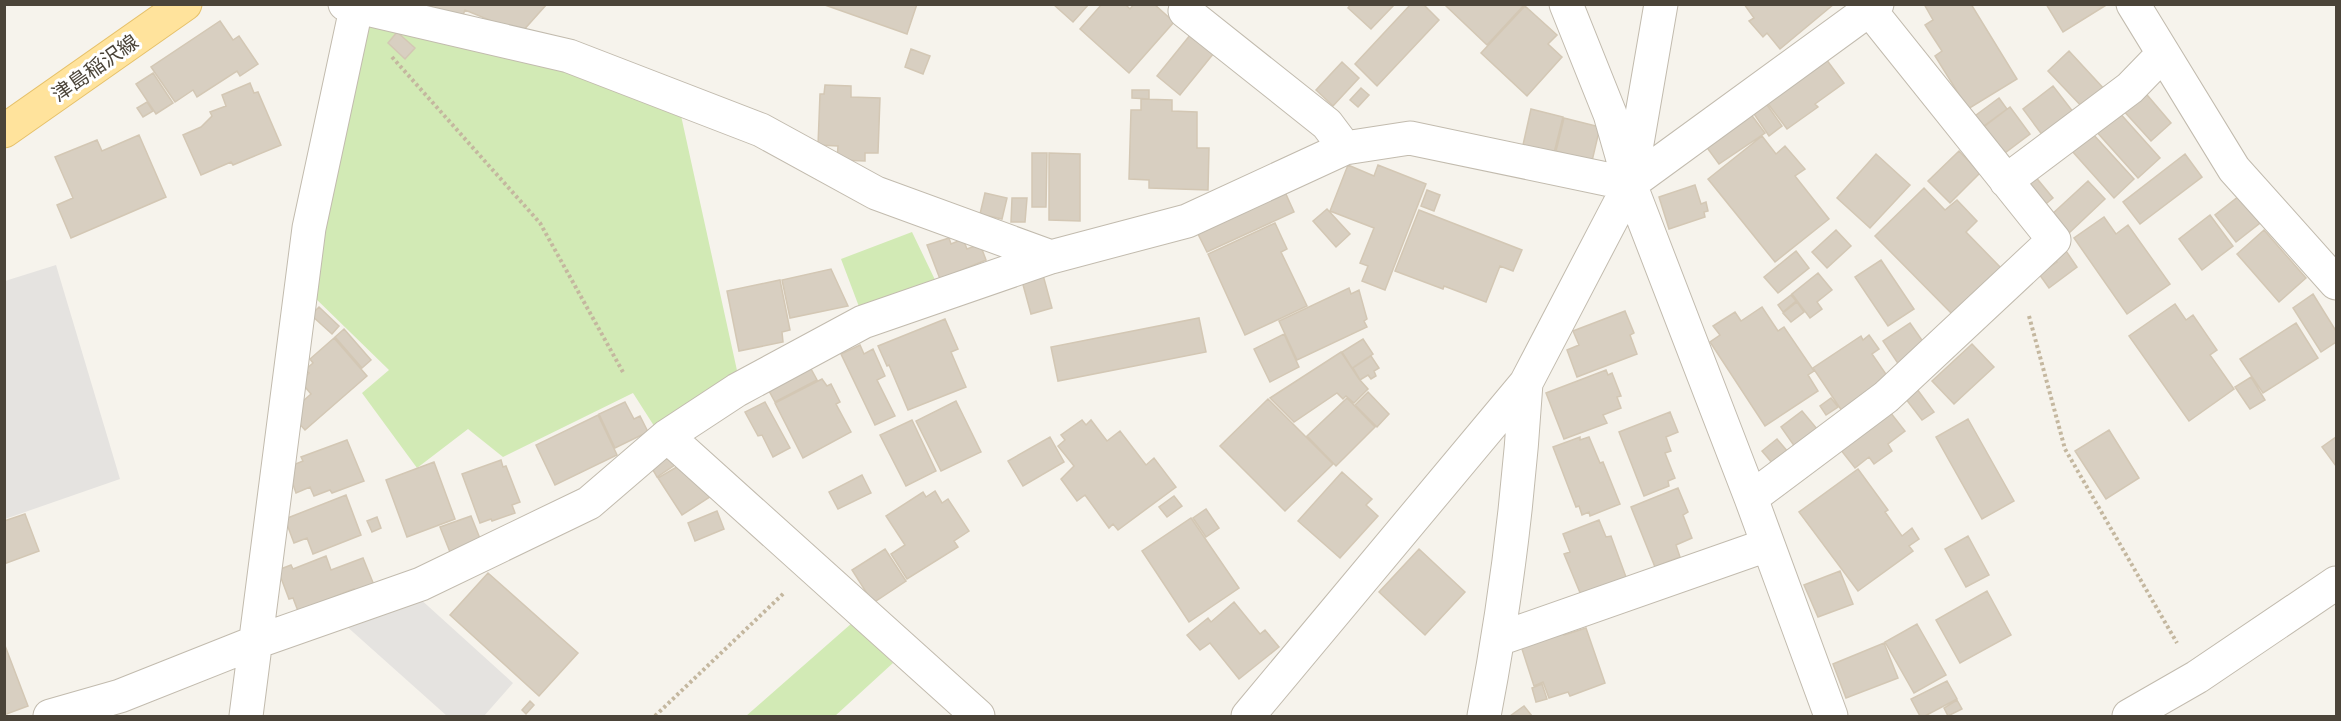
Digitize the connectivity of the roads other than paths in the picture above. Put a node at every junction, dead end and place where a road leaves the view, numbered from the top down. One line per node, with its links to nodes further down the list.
1 (185, 4): 9 (main road, 津島稲沢線)
2 (1566, 4): 12 (street)
3 (1661, 4): 12 (street)
4 (2133, 4): 8 (street)
5 (1873, 7): 11 (street); 12 (street)
6 (354, 8): 13 (street); 21 (street)
7 (1185, 11): 10 (street)
8 (2163, 54): 11 (street); 14 (street)
9 (4, 131)
10 (1345, 148): 12 (street); 13 (street)
11 (2006, 181): 17 (street)
12 (1630, 184): 15 (street); 17 (street)
13 (1051, 257): 16 (street)
14 (2337, 284)
15 (1526, 383): 20 (street); 25 (street)
16 (667, 436): 21 (street); 24 (street)
17 (1751, 498): 18 (street)
18 (1767, 545): 20 (street); 27 (street)
19 (2337, 583): 28 (street)
20 (1499, 639): 26 (street)
21 (256, 642): 22 (street); 23 (street)
22 (50, 717)
23 (246, 717)
24 (978, 717)
25 (1248, 717)
26 (1484, 717)
27 (1831, 717)
28 (2129, 717)

